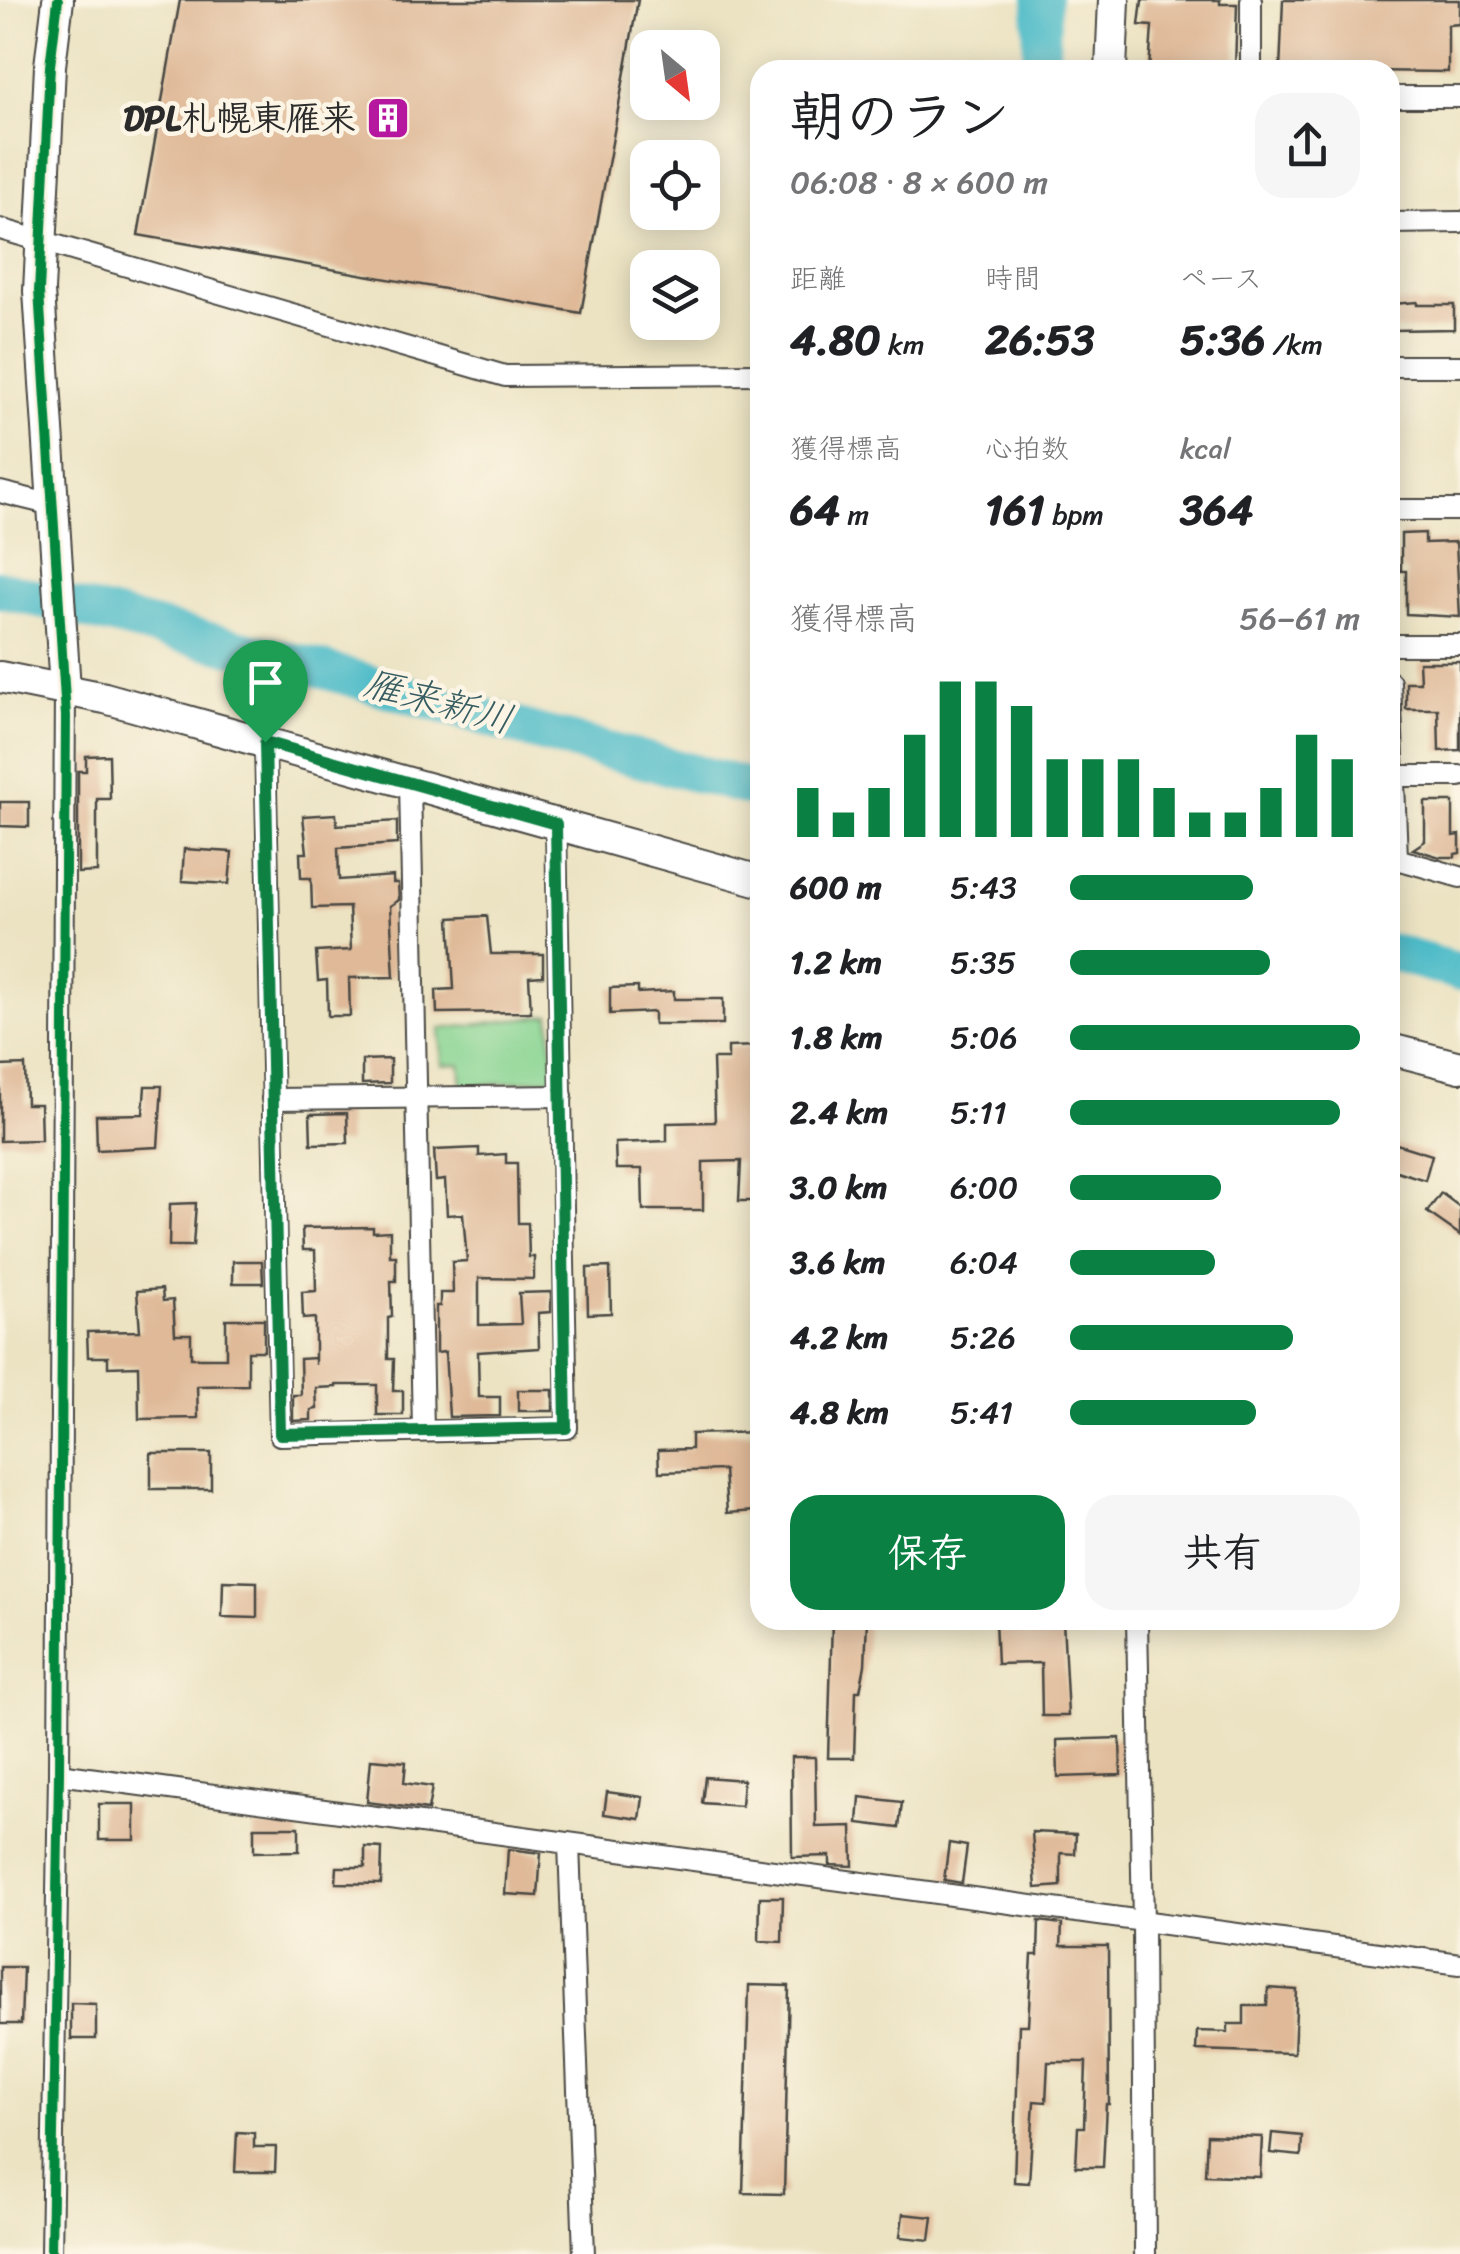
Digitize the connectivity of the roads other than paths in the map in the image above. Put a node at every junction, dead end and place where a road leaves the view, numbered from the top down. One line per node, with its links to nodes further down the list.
1 (58, 0): 11 (street)
2 (1114, 0): 4 (street)
3 (1252, 0): 5 (street)
4 (1112, 60)
5 (1251, 60)
6 (1460, 97): 7 (street)
7 (1400, 98)
8 (1460, 222): 9 (street)
9 (1400, 223)
10 (0, 229): 11 (street)
11 (42, 240): 14 (street); 18 (street)
12 (1400, 366): 13 (street)
13 (1460, 366)
14 (750, 374)
15 (0, 492): 18 (street)
16 (1400, 510): 17 (street)
17 (1460, 510)
18 (54, 517): 21 (street)
19 (1400, 644): 20 (street)
20 (1460, 644)
21 (64, 676): 22 (street); 23 (street); 38 (street)
22 (0, 677)
23 (265, 742): 26 (street); 35 (street)
24 (1400, 776): 25 (street)
25 (1460, 776)
26 (410, 782): 27 (street); 34 (street)
27 (556, 824): 30 (street); 33 (street)
28 (1400, 860): 29 (street)
29 (1460, 877)
30 (750, 878)
31 (1400, 1052): 32 (street)
32 (1460, 1068)
33 (562, 1096): 34 (street); 36 (street)
34 (415, 1098): 35 (street); 36 (street)
35 (272, 1099): 36 (street)
36 (423, 1431)
37 (1137, 1630): 40 (street)
38 (59, 1774): 39 (street); 42 (street)
39 (570, 1844): 40 (street); 43 (street)
40 (1143, 1922): 41 (street); 44 (street)
41 (1460, 1964)
42 (51, 2254)
43 (584, 2254)
44 (1145, 2254)

